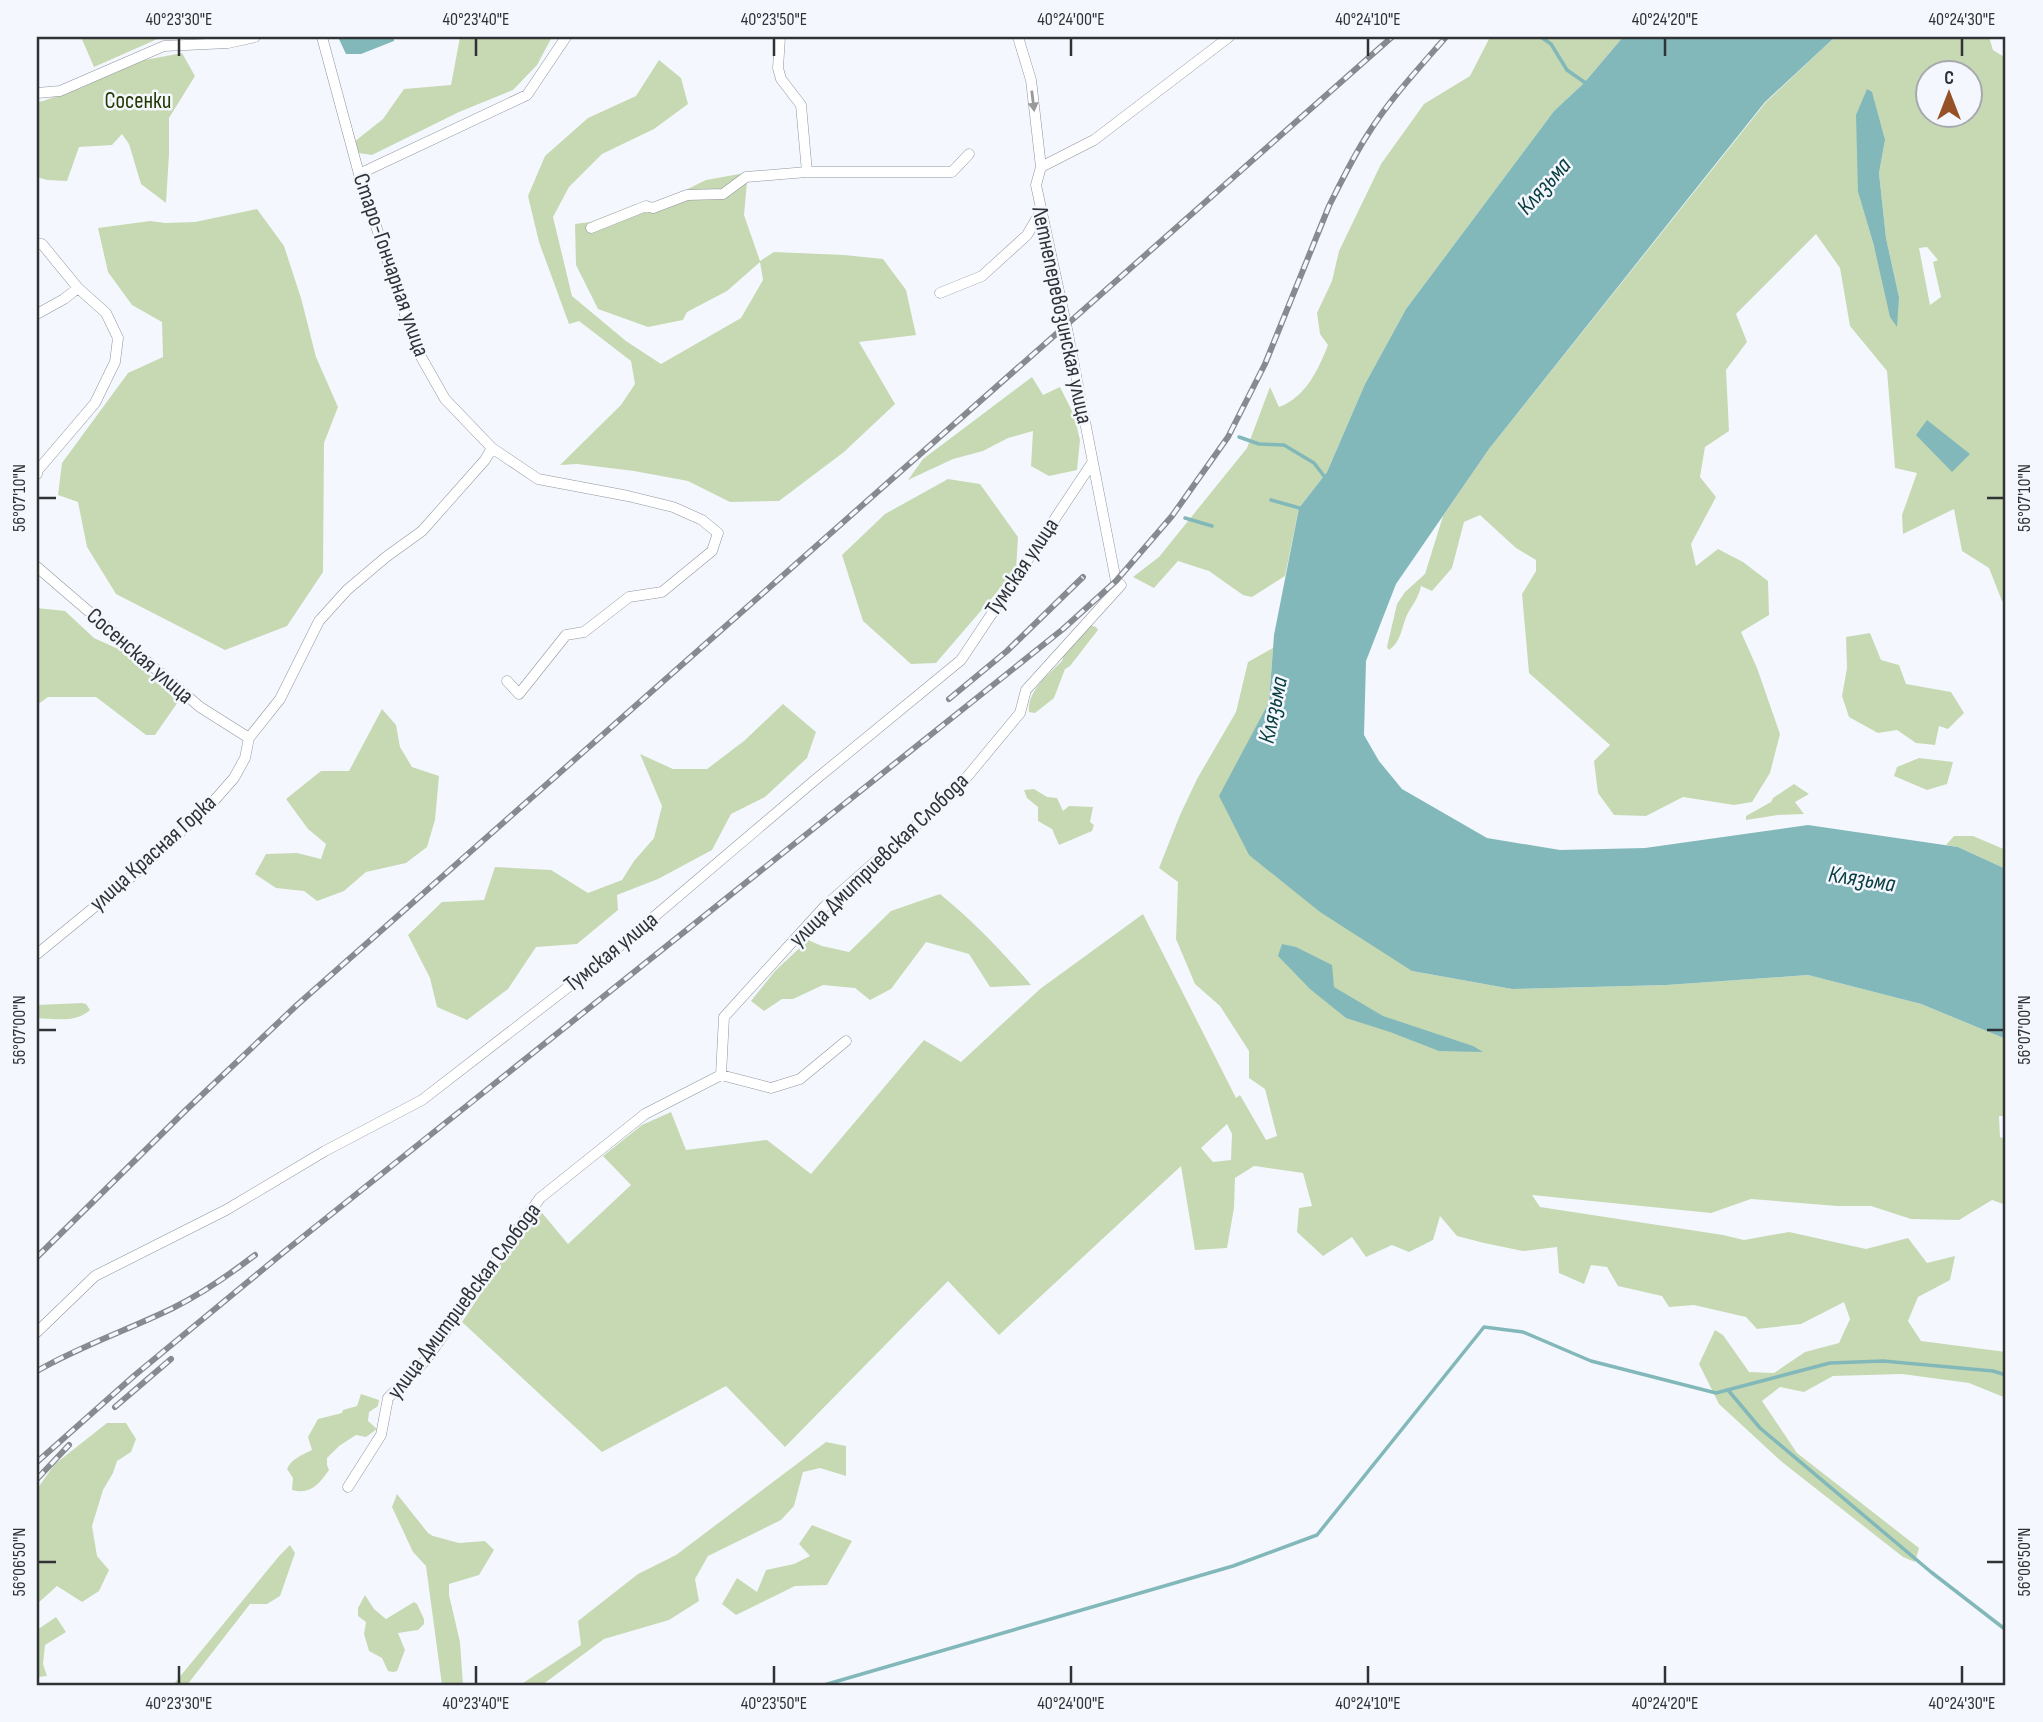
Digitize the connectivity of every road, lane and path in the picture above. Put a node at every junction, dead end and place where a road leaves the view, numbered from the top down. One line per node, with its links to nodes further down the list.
1 (255, 37): 7 (street)
2 (322, 37): 11 (street, Старо-Гончарная улица)
3 (566, 37): 11 (street)
4 (780, 37): 10 (street)
5 (1018, 37): 9 (street, Летнеперевозинская улица, one-way to 9)
6 (1228, 37): 9 (street)
7 (37, 93)
8 (969, 153): 10 (street)
9 (1041, 167): 12 (street, Летнеперевозинская улица)
10 (807, 173): 13 (street)
11 (359, 174): 18 (street, Старо-Гончарная улица)
12 (1041, 211): 16 (street); 19 (street, Летнеперевозинская улица)
13 (591, 228)
14 (37, 244): 15 (street)
15 (78, 288): 17 (street); 20 (street)
16 (940, 292)
17 (37, 314)
18 (492, 448): 23 (street, Старо-Гончарная улица); 24 (street)
19 (1092, 463): 22 (street, Летнеперевозинская улица); 28 (street, Тумская улица)
20 (37, 474)
21 (37, 567): 24 (street, Сосенская улица)
22 (1118, 591): 27 (street, улица Дмитриевская Слобода)
23 (507, 681)
24 (249, 738): 25 (street, улица Красная Горка)
25 (37, 954)
26 (846, 1041): 27 (street)
27 (721, 1075): 29 (street, улица Дмитриевская Слобода)
28 (37, 1332)
29 (348, 1487)

